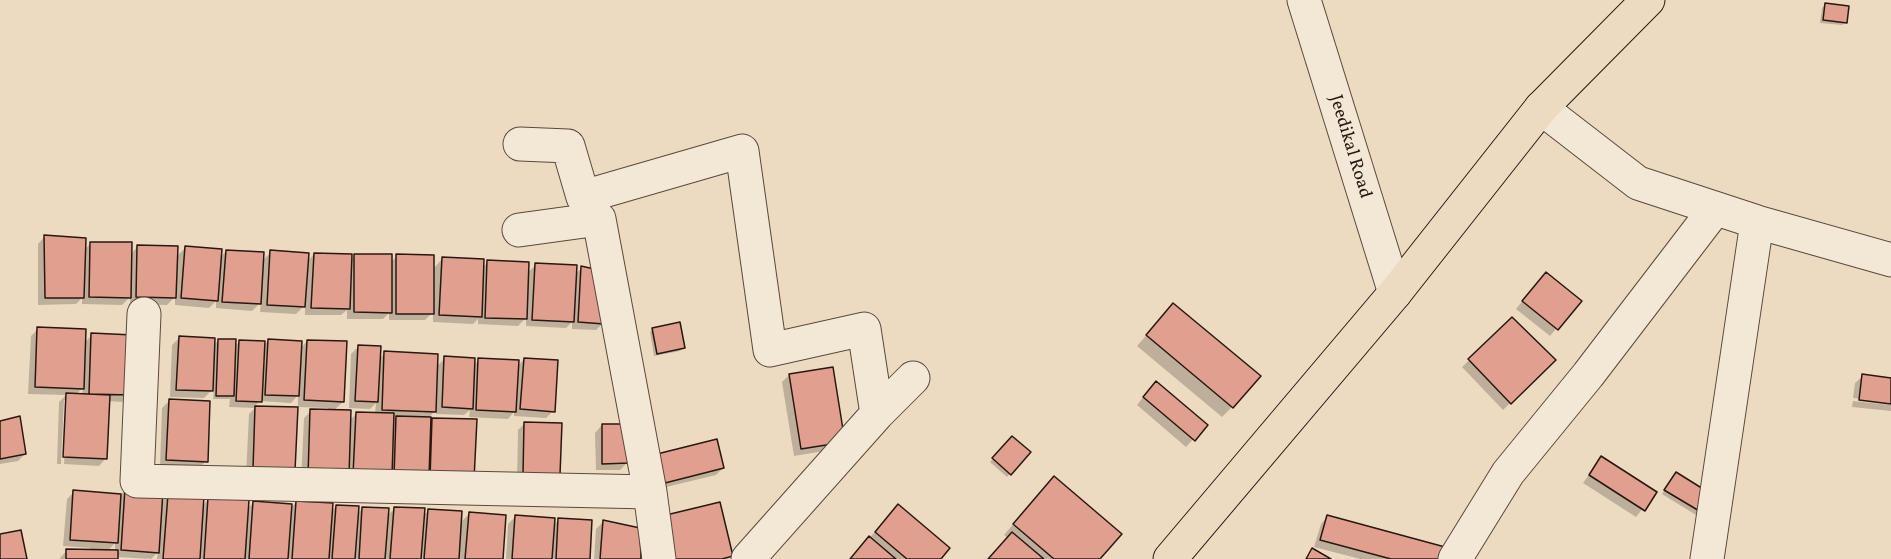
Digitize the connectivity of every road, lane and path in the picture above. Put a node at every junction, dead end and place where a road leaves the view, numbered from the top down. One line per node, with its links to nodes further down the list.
1 (1304, 0): 9 (street, Jeedikal Road)
2 (1648, 0): 3 (main road)
3 (1542, 108): 5 (street); 9 (main road)
4 (520, 144): 12 (street)
5 (1715, 209): 6 (street); 17 (street)
6 (1757, 222): 8 (street); 18 (street)
7 (519, 230): 13 (street)
8 (1891, 260)
9 (1395, 294): 16 (main road)
10 (144, 314): 13 (street)
11 (913, 378): 12 (street)
12 (877, 414): 15 (street)
13 (650, 492): 14 (street)
14 (658, 559)
15 (748, 559)
16 (1170, 559)
17 (1455, 559)
18 (1707, 559)

